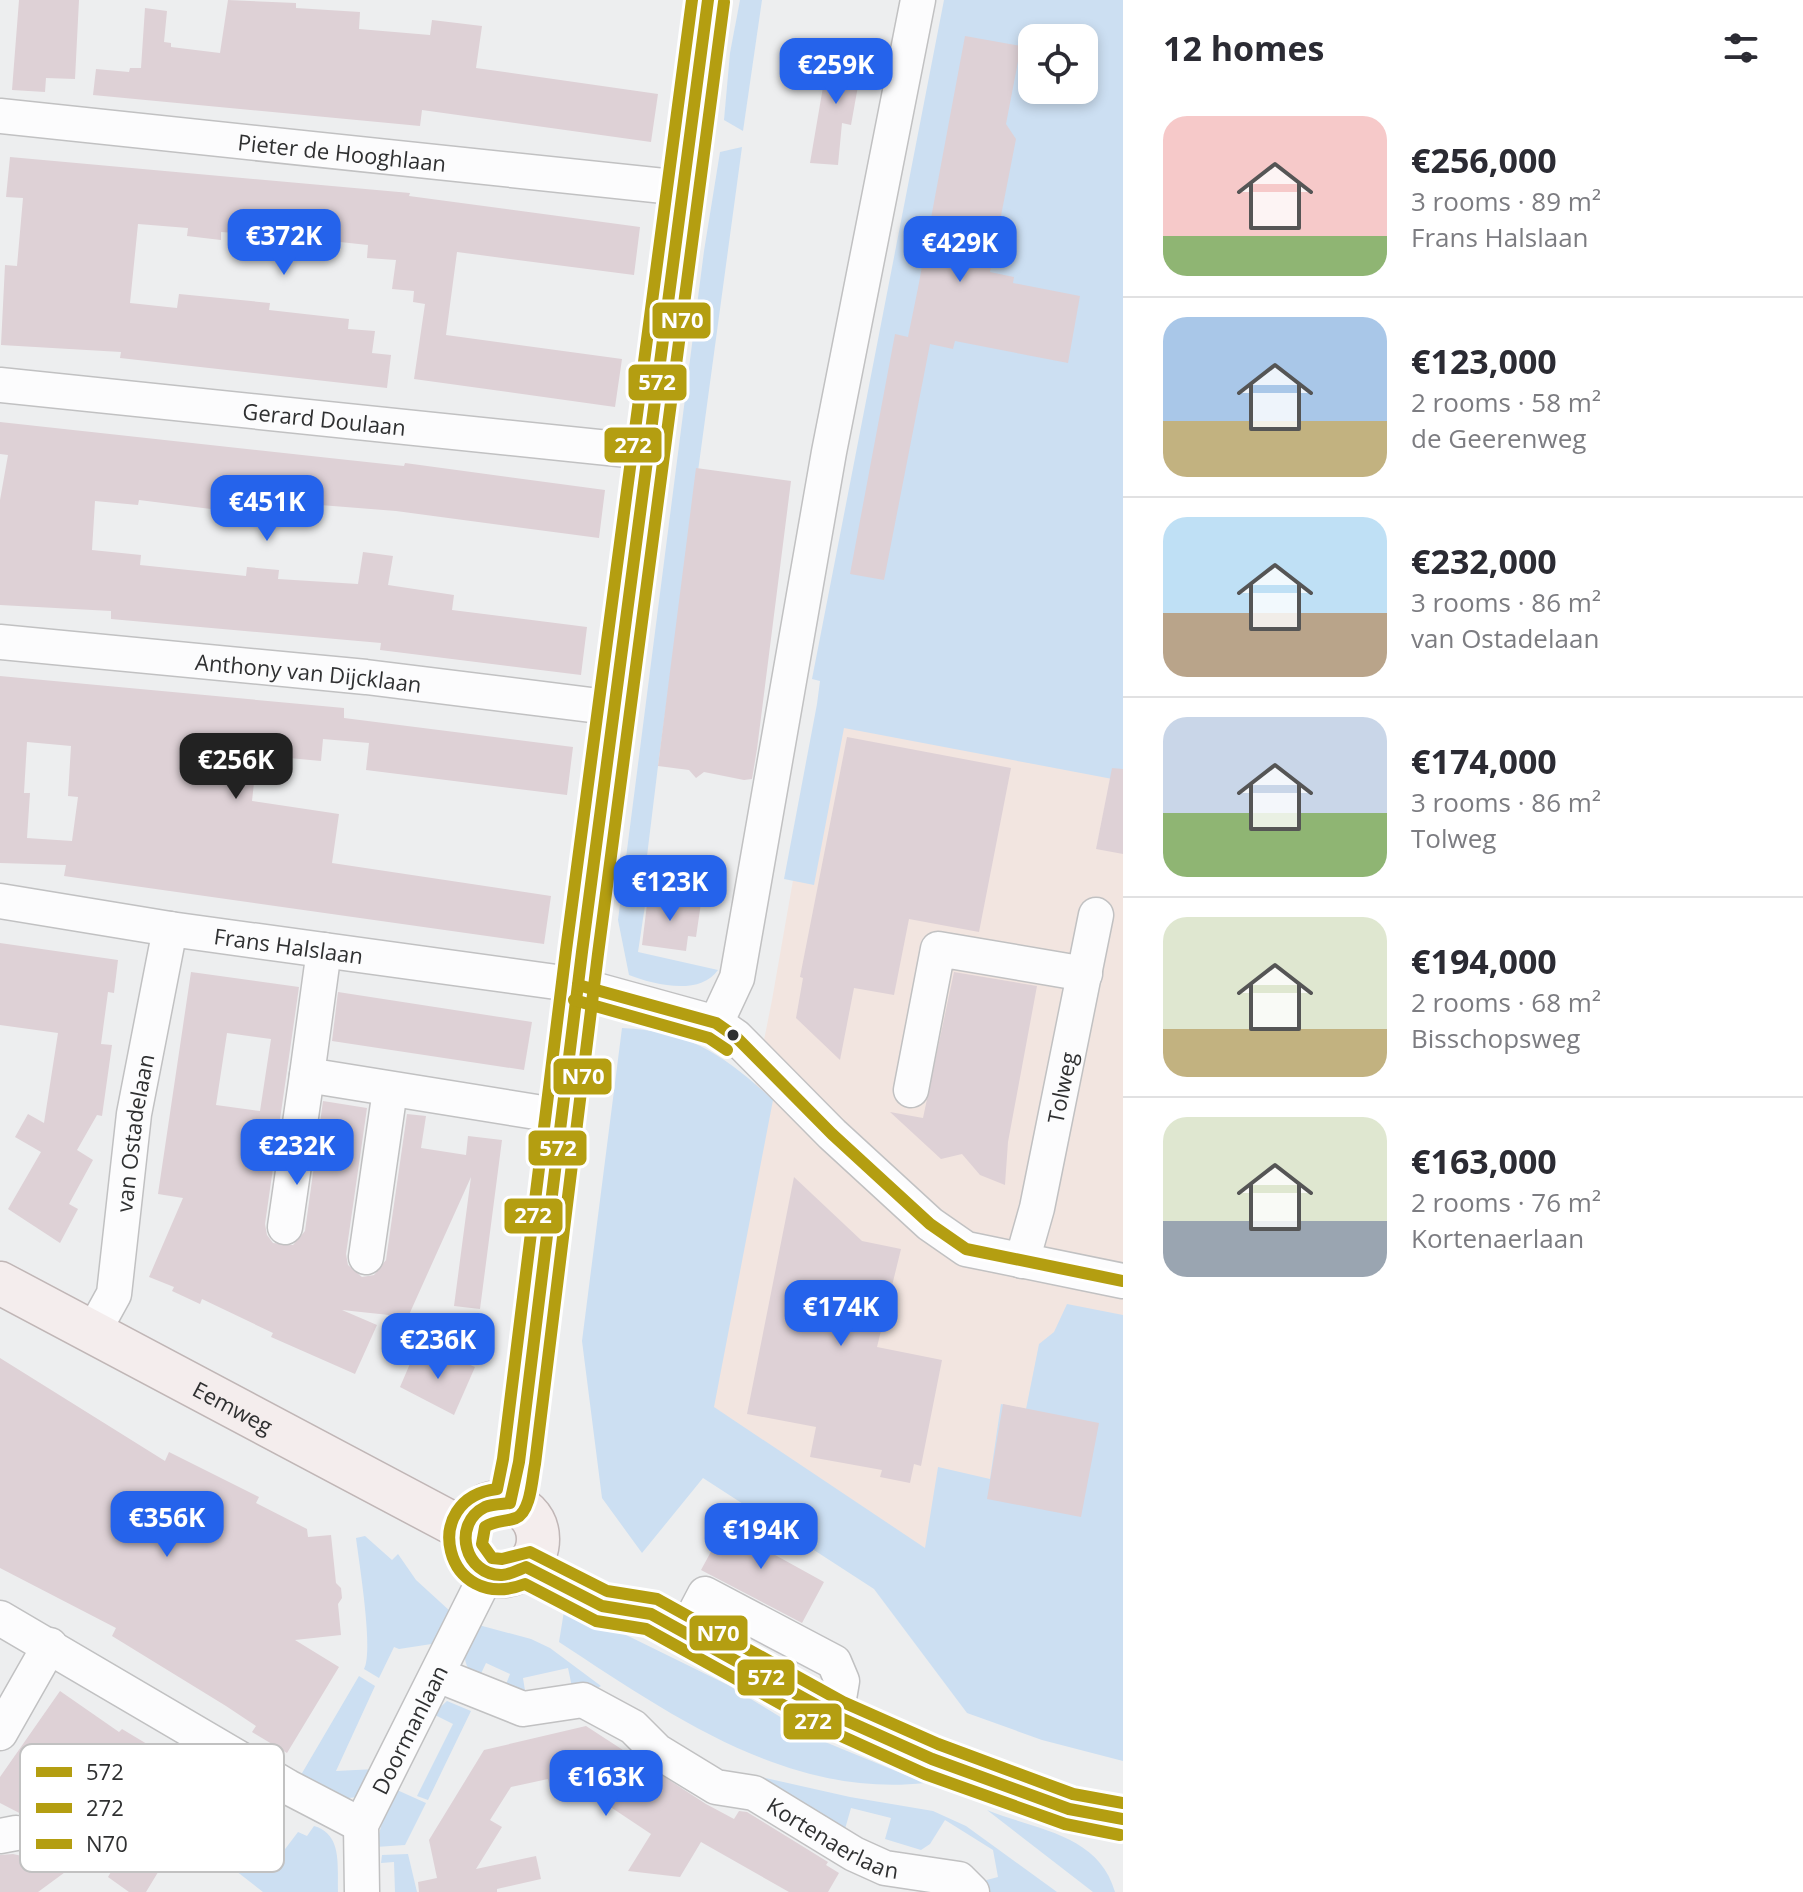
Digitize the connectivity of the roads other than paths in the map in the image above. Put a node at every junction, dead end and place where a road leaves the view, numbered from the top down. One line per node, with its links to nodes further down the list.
1 (708, 0): 4 (main road)
2 (918, 0): 15 (street)
3 (0, 116): 4 (street, Pieter de Hooghlaan)
4 (683, 188): 6 (main road)
5 (0, 385): 6 (street, Gerard Doulaan)
6 (647, 452): 8 (main road)
7 (0, 642): 8 (street, Anthony van Dijcklaan)
8 (615, 708): 14 (main road)
9 (0, 901): 11 (street, Frans Halslaan)
10 (1096, 915): 13 (street, Tolweg)
11 (170, 929): 12 (street, Frans Halslaan); 25 (street, van Ostadelaan)
12 (324, 950): 14 (street, Frans Halslaan); 16 (street)
13 (1085, 974): 18 (street); 22 (street, Tolweg)
14 (578, 985): 15 (street); 19 (main road)
15 (716, 1023): 22 (street)
16 (307, 1075): 17 (street); 20 (street)
17 (390, 1090): 19 (street); 21 (street)
18 (911, 1090)
19 (561, 1116): 26 (main road)
20 (285, 1227)
21 (366, 1257)
22 (1022, 1261): 23 (street)
23 (1123, 1281)
24 (0, 1283): 25 (main road, Eemweg)
25 (92, 1334): 27 (main road, Eemweg)
26 (510, 1503): 27 (main road); 28 (main road)
27 (465, 1530): 28 (main road)
28 (517, 1561): 31 (street, Doormanlaan); 35 (main road)
29 (0, 1618): 30 (street)
30 (50, 1645): 32 (street); 33 (street)
31 (438, 1675): 36 (street, Doormanlaan); 37 (street, Kortenaerlaan)
32 (0, 1733)
33 (216, 1744)
34 (284, 1785): 36 (street)
35 (1123, 1819)
36 (361, 1825): 38 (street, Doormanlaan)
37 (878, 1880): 39 (street, Kortenaerlaan)
38 (362, 1892)
39 (972, 1892)

